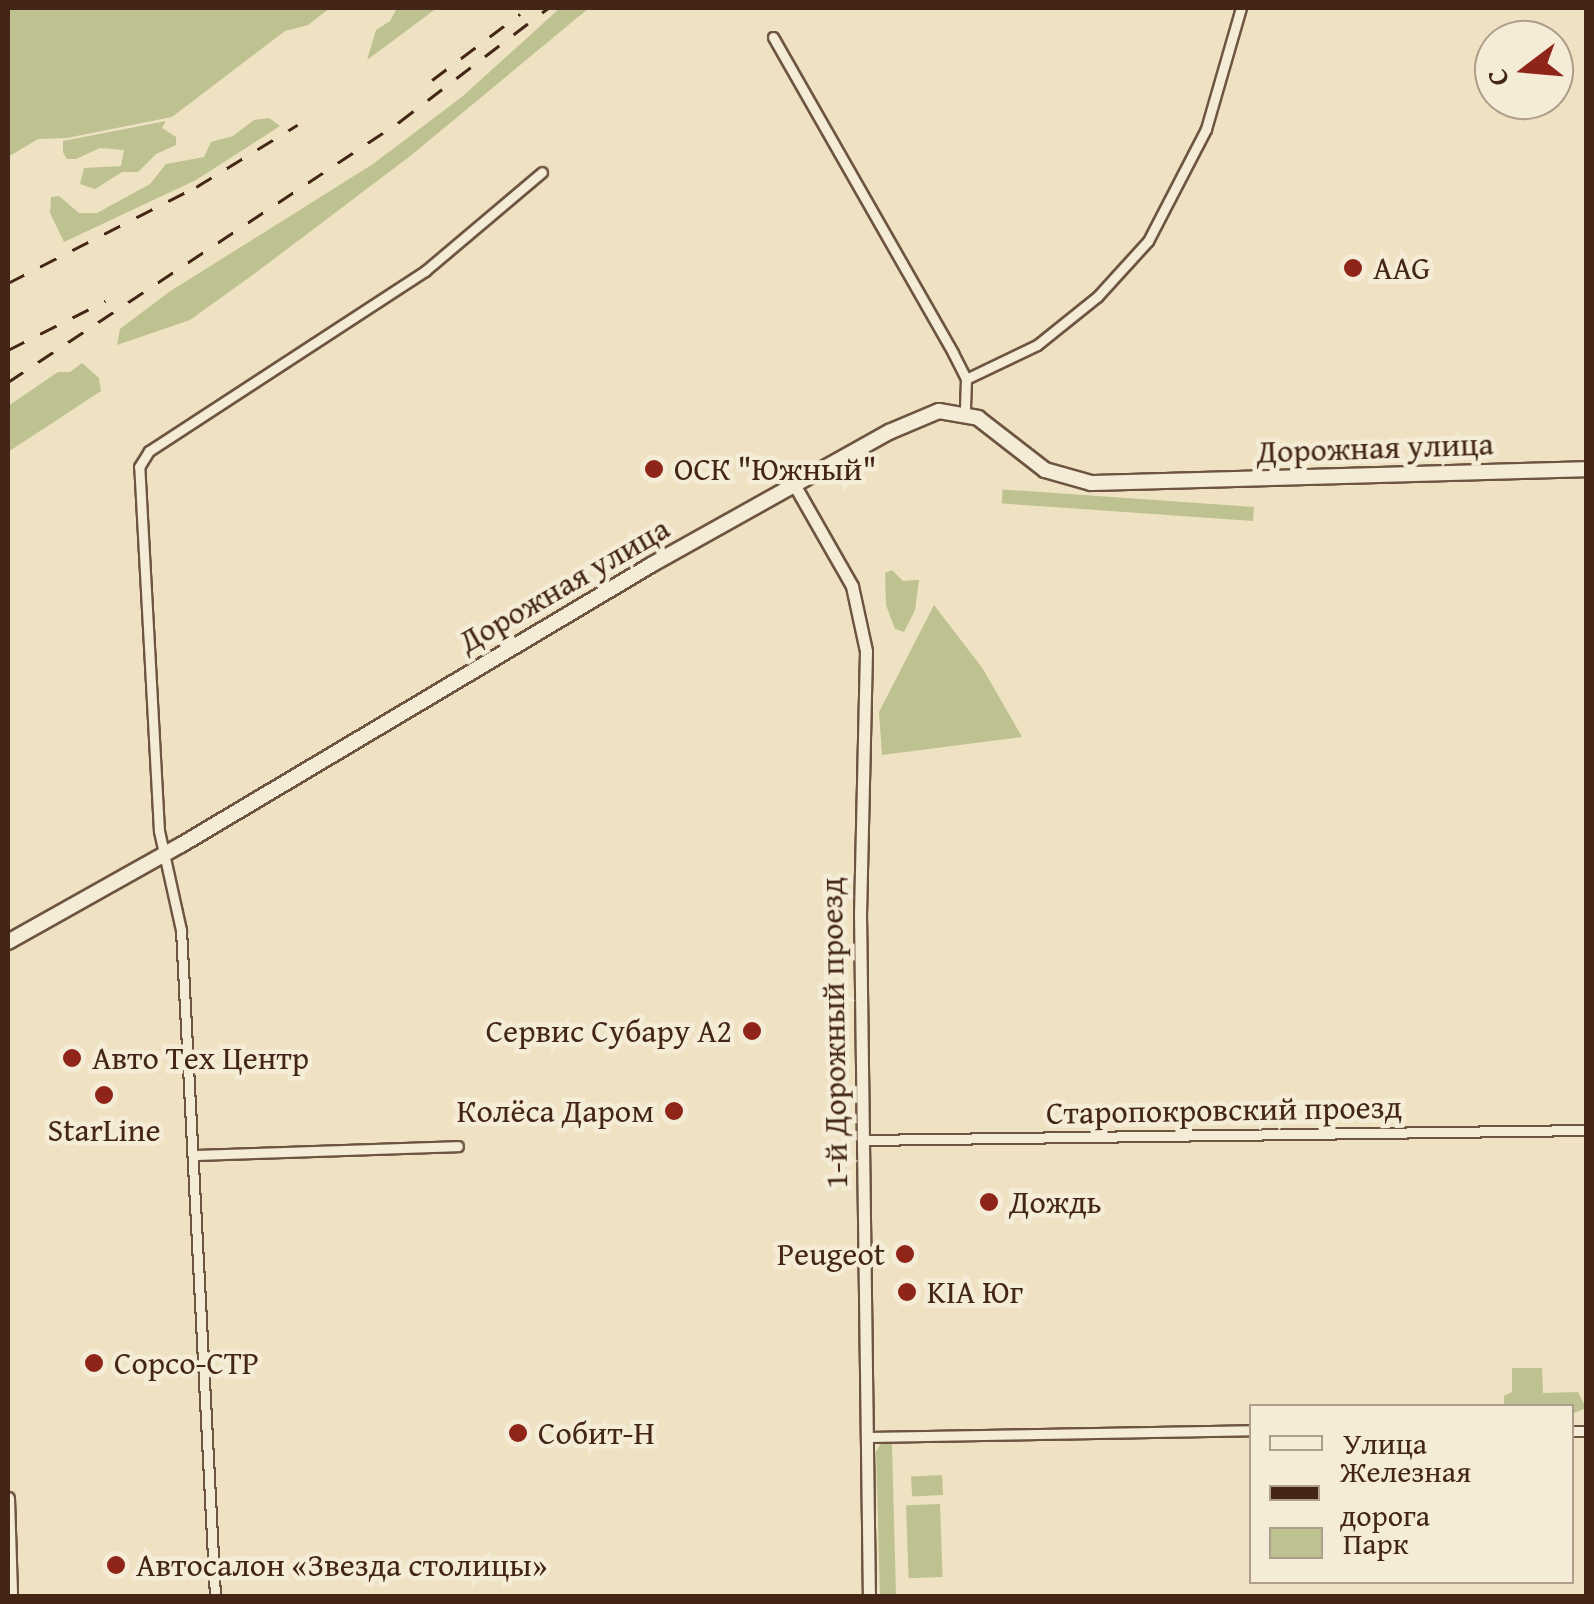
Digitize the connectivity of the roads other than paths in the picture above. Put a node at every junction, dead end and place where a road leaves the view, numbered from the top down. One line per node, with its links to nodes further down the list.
1 (1241, 8): 4 (street)
2 (772, 37): 4 (street)
3 (542, 172): 8 (street)
4 (966, 380): 5 (street)
5 (966, 413): 6 (main road, Дорожная улица); 7 (main road, Дорожная улица)
6 (1586, 469)
7 (795, 486): 8 (main road, Дорожная улица); 11 (street, 1-й Дорожный проезд)
8 (162, 856): 9 (main road, Дорожная улица); 13 (street)
9 (8, 942)
10 (1586, 1130): 11 (street, Старопокровский проезд)
11 (863, 1140): 15 (street, 1-й Дорожный проезд)
12 (458, 1146): 13 (street)
13 (193, 1155): 18 (street)
14 (1249, 1430): 15 (street)
15 (869, 1437): 19 (street, 1-й Дорожный проезд)
16 (8, 1498): 17 (street)
17 (11, 1596)
18 (215, 1596)
19 (869, 1596)

